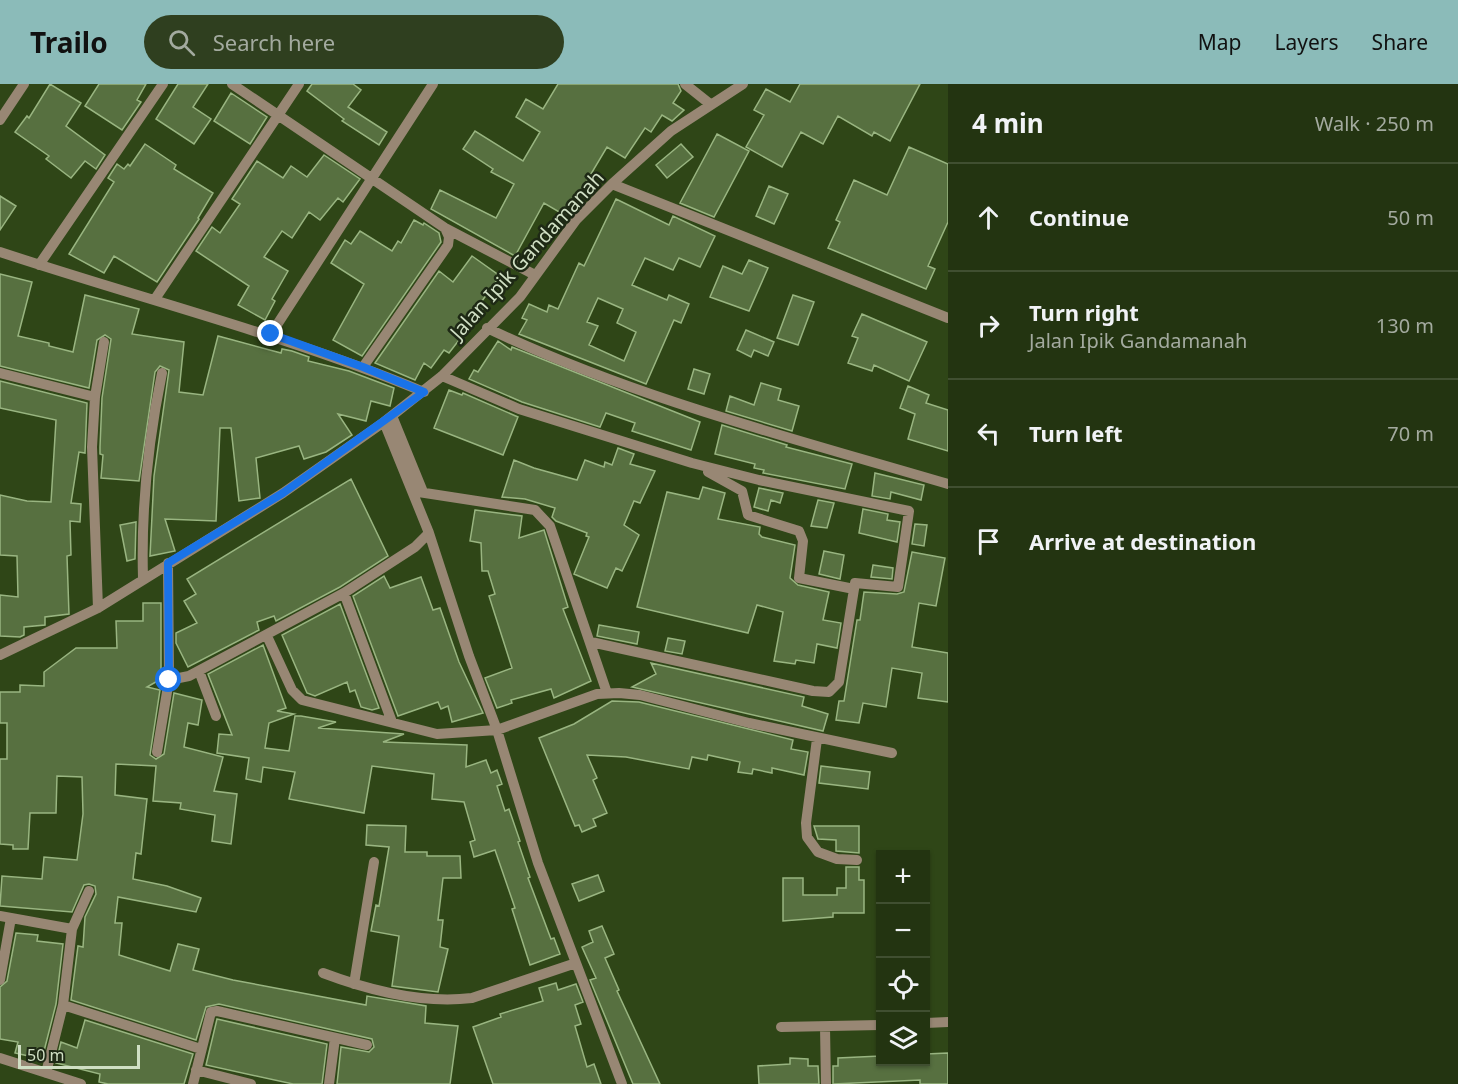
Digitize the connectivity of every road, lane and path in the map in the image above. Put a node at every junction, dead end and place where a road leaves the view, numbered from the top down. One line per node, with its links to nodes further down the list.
1 (24, 84): 10 (street)
2 (163, 84): 15 (street)
3 (232, 84): 9 (street)
4 (299, 84): 9 (street)
5 (433, 84): 11 (street)
6 (685, 84): 8 (street)
7 (743, 84): 8 (street, Jalan Ipik Gandamanah)
8 (710, 104): 12 (street, Jalan Ipik Gandamanah)
9 (279, 114): 11 (street); 17 (street)
10 (0, 120)
11 (373, 177): 13 (street); 20 (street)
12 (612, 184): 16 (street, Jalan Ipik Gandamanah); 18 (street)
13 (445, 228): 16 (street); 22 (street)
14 (0, 252): 15 (street)
15 (39, 265): 17 (street)
16 (535, 275): 19 (street, Jalan Ipik Gandamanah)
17 (155, 299): 20 (street)
18 (948, 318)
19 (487, 328): 25 (street, Jalan Ipik Gandamanah); 30 (street)
20 (271, 334): 22 (street)
21 (104, 342): 27 (street)
22 (363, 367): 26 (street)
23 (162, 373): 34 (street)
24 (0, 374): 27 (street)
25 (442, 376): 26 (street, Jalan Ipik Gandamanah); 29 (street)
26 (424, 392): 28 (street, Jalan Ipik Gandamanah)
27 (95, 397): 37 (street)
28 (388, 419): 31 (street); 33 (street, Jalan Ipik Gandamanah)
29 (692, 463): 35 (street); 35 (street)
30 (948, 484)
31 (417, 491): 32 (street); 39 (street)
32 (429, 533): 36 (street); 46 (street)
33 (168, 563): 34 (street, Jalan Ipik Gandamanah); 42 (street)
34 (144, 578): 37 (street, Jalan Ipik Gandamanah)
35 (854, 589): 39 (street)
36 (344, 593): 38 (street); 45 (street)
37 (98, 608): 40 (street, Jalan Ipik Gandamanah)
38 (267, 636): 41 (street); 45 (street)
39 (591, 642): 43 (street)
40 (0, 655)
41 (199, 671): 42 (street); 44 (street)
42 (169, 680): 48 (street)
43 (607, 693): 46 (street); 47 (street)
44 (216, 716)
45 (392, 723): 46 (street)
46 (497, 730): 55 (street)
47 (817, 739): 49 (street); 50 (street)
48 (157, 752)
49 (892, 753)
50 (856, 860)
51 (374, 862): 58 (street)
52 (89, 891): 54 (street)
53 (5, 917): 54 (street); 57 (street)
54 (72, 929): 59 (street)
55 (576, 963): 58 (street); 75 (street)
56 (323, 973): 58 (street)
57 (0, 980)
58 (354, 984)
59 (63, 1005): 67 (street); 70 (street)
60 (948, 1022): 61 (street)
61 (930, 1023)
62 (876, 1025): 64 (street)
63 (781, 1027): 64 (street)
64 (825, 1027): 76 (street)
65 (335, 1038): 66 (street); 67 (street); 74 (street)
66 (367, 1045)
67 (201, 1049): 69 (street)
68 (0, 1058): 70 (street)
69 (196, 1070): 71 (street); 73 (street)
70 (46, 1073): 72 (street)
71 (246, 1083)
72 (81, 1084)
73 (193, 1084)
74 (329, 1084)
75 (622, 1084)
76 (826, 1084)

